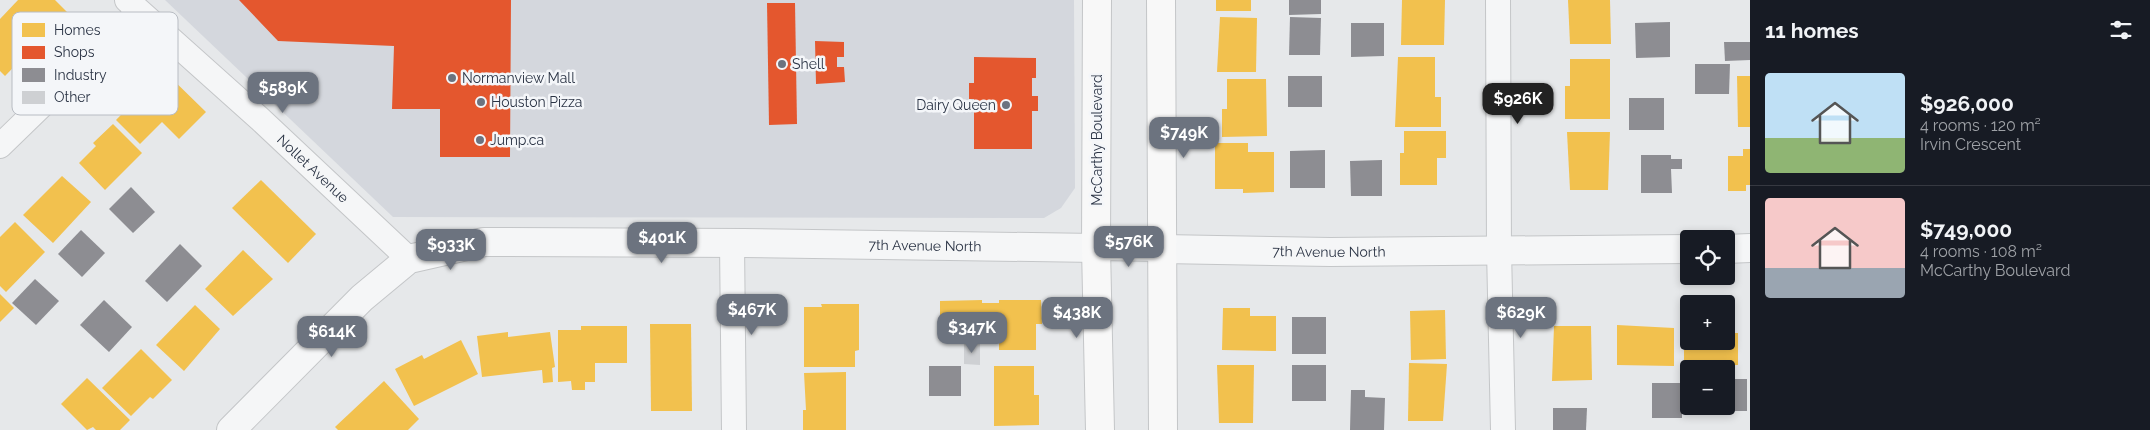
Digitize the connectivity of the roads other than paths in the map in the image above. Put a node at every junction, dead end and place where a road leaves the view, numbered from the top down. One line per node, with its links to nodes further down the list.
1 (1097, 0): 8 (main road, McCarthy Boulevard)
2 (1161, 0): 10 (main road)
3 (1498, 0): 13 (street)
4 (178, 46): 14 (street, Nollet Avenue)
5 (29, 115): 6 (street)
6 (0, 146)
7 (732, 243): 8 (street, 7th Avenue North); 14 (street, 7th Avenue North); 16 (street)
8 (1096, 248): 10 (street, 7th Avenue North); 17 (main road, McCarthy Boulevard)
9 (1750, 248): 12 (street)
10 (1163, 249): 13 (street, 7th Avenue North); 18 (main road)
11 (1680, 249): 13 (street, 7th Avenue North)
12 (1735, 249)
13 (1499, 250): 19 (street)
14 (409, 259): 15 (street, 7th Avenue North)
15 (231, 430)
16 (734, 430)
17 (1100, 430)
18 (1162, 430)
19 (1503, 430)

